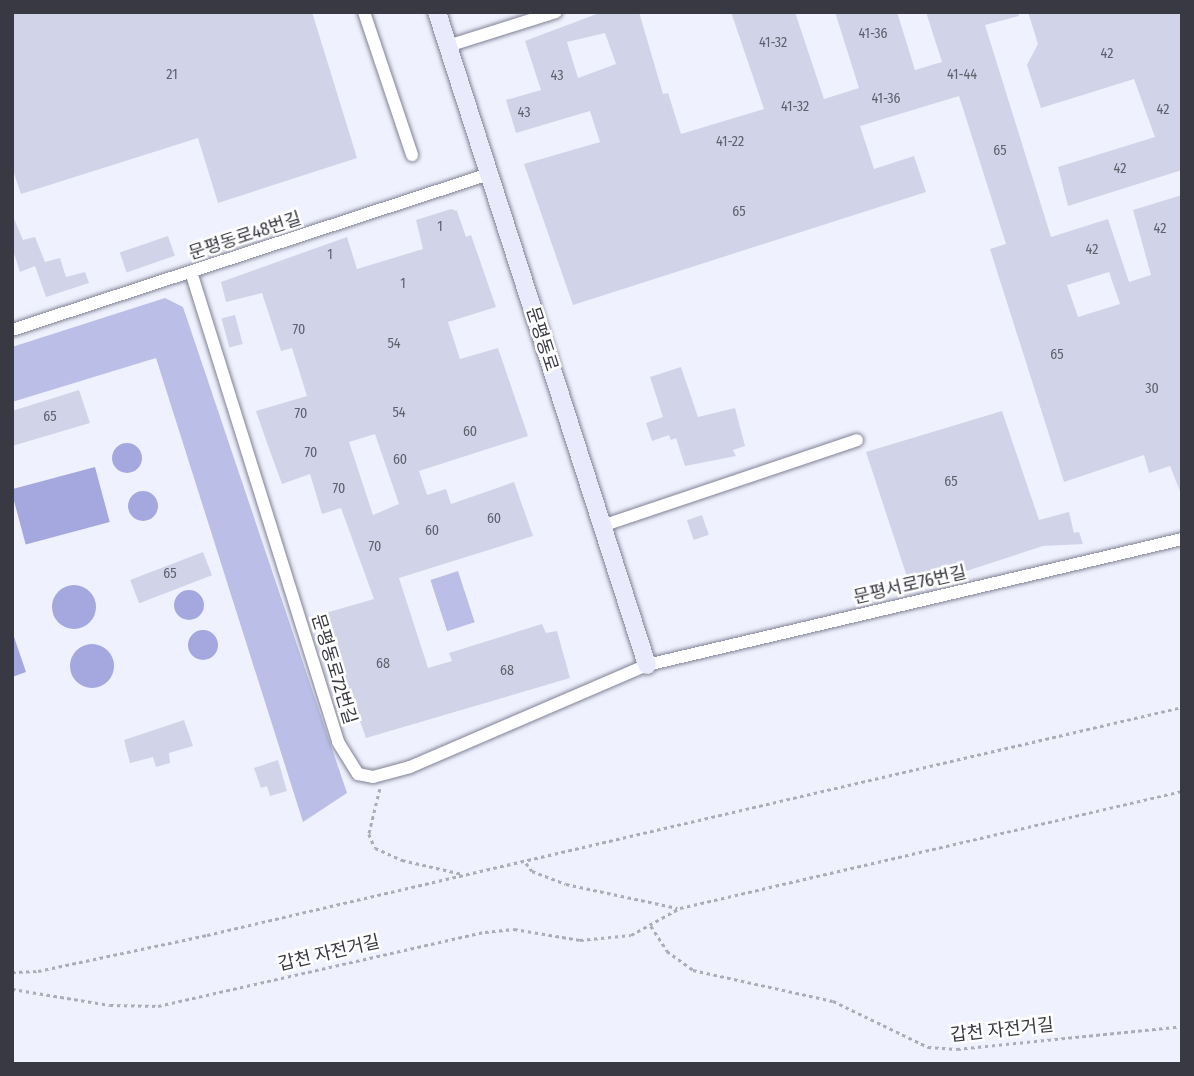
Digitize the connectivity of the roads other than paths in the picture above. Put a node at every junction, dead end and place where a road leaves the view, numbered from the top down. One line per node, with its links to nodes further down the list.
1 (364, 12): 5 (street)
2 (437, 12): 4 (main road, 문평동로)
3 (556, 12): 4 (street)
4 (448, 46): 6 (main road, 문평동로)
5 (412, 155)
6 (489, 174): 7 (street, 문평동로48번길); 10 (main road, 문평동로)
7 (191, 272): 8 (street, 문평동로48번길); 12 (street, 문평동로72번길)
8 (12, 330)
9 (857, 440): 10 (street)
10 (602, 526): 12 (main road, 문평동로)
11 (1182, 539): 12 (street, 문평서로76번길)
12 (647, 665)

